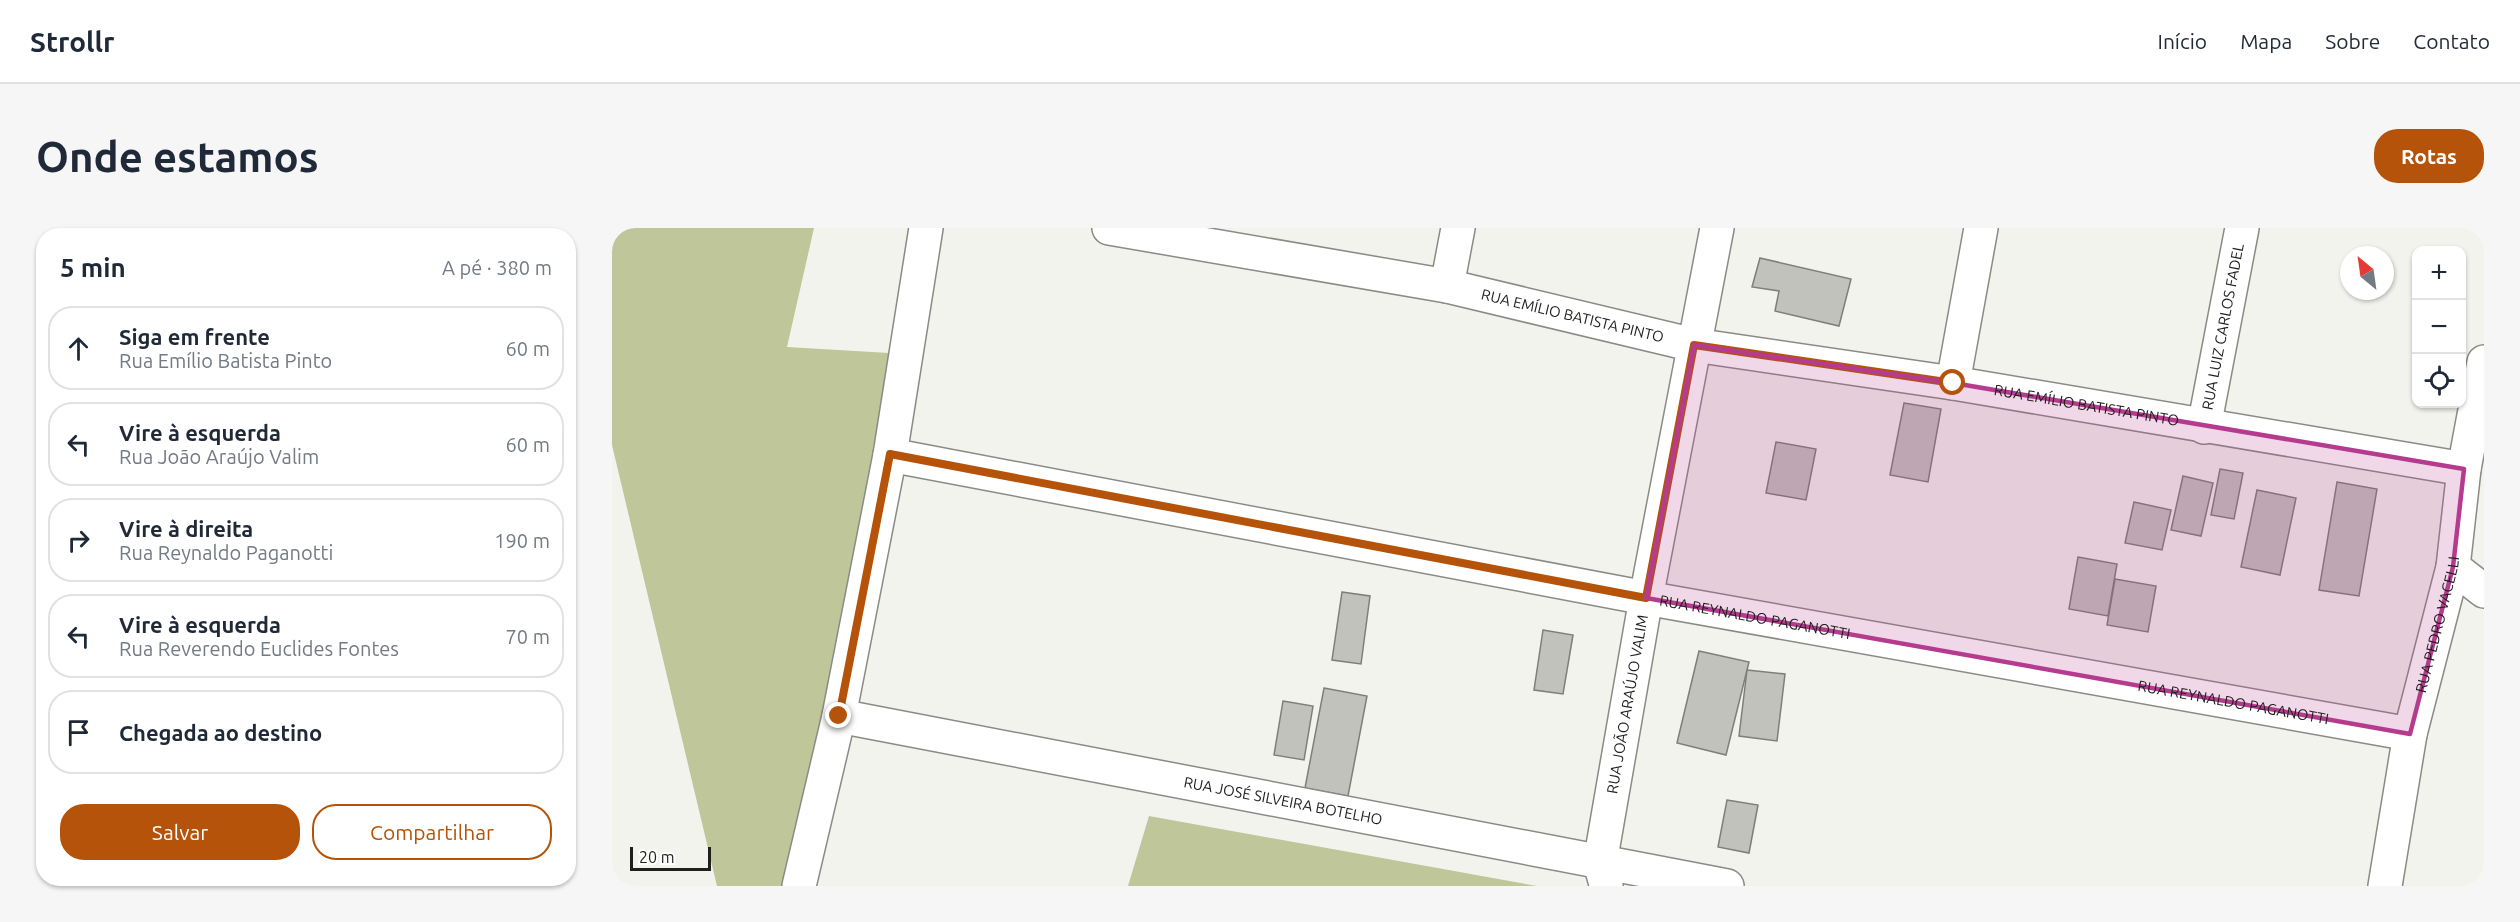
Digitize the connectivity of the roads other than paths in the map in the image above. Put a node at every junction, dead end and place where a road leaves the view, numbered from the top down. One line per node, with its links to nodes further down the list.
1 (926, 228): 13 (street)
2 (1109, 228): 7 (street, RUA EMÍLIO BATISTA PINTO)
3 (1458, 228): 8 (street)
4 (1717, 228): 9 (street, RUA JOÃO ARAÚJO VALIM)
5 (1981, 228): 11 (street)
6 (2242, 228): 12 (street, RUA LUIZ CARLOS FADEL)
7 (1190, 235): 8 (street, RUA EMÍLIO BATISTA PINTO)
8 (1447, 286): 9 (street, RUA EMÍLIO BATISTA PINTO)
9 (1694, 345): 11 (street, RUA EMÍLIO BATISTA PINTO); 17 (street, RUA JOÃO ARAÚJO VALIM)
10 (2484, 362): 14 (street, RUA PEDRO VACELLI)
11 (1953, 383): 12 (street, RUA EMÍLIO BATISTA PINTO)
12 (2204, 427): 14 (street, RUA EMÍLIO BATISTA PINTO)
13 (890, 454): 17 (street, RUA REYNALDO PAGANOTTI); 18 (street)
14 (2464, 470): 15 (street, RUA PEDRO VACELLI)
15 (2453, 567): 16 (street); 19 (street, RUA PEDRO VACELLI)
16 (2484, 591)
17 (1646, 598): 19 (street, RUA REYNALDO PAGANOTTI); 20 (street, RUA JOÃO ARAÚJO VALIM)
18 (839, 716): 20 (street, RUA JOSÉ SILVEIRA BOTELHO); 21 (street)
19 (2410, 734): 23 (street, RUA PEDRO VACELLI)
20 (1603, 874): 22 (street, RUA JOSÉ SILVEIRA BOTELHO)
21 (800, 886)
22 (1727, 886)
23 (2385, 886)

